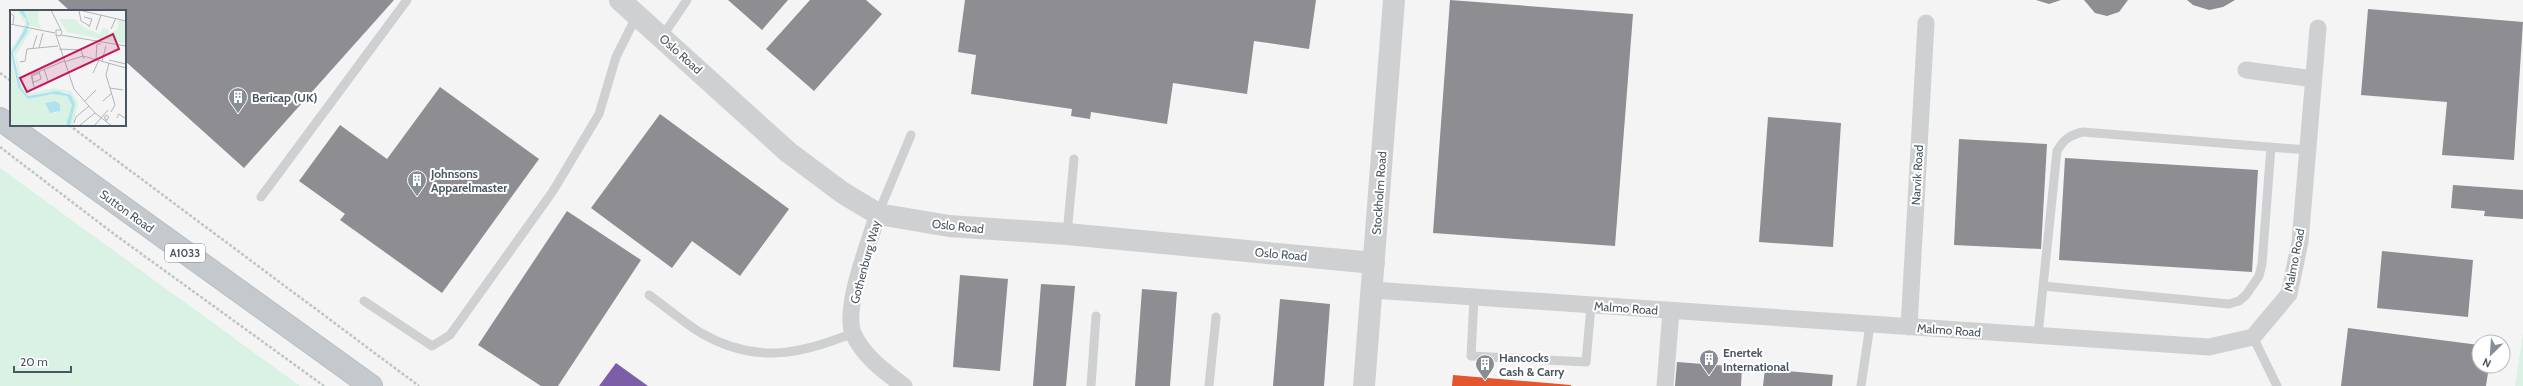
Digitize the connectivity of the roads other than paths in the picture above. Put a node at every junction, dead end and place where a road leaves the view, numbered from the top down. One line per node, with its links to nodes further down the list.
1 (407, 0): 16 (lane)
2 (620, 0): 5 (street, Oslo Road)
3 (687, 0): 8 (lane)
4 (1394, 0): 19 (street, Stockholm Road)
5 (638, 15): 8 (street, Oslo Road); 24 (lane)
6 (1926, 24): 30 (street, Narvik Road)
7 (2318, 28): 10 (street, Malmo Road)
8 (662, 37): 17 (street, Oslo Road)
9 (2246, 70): 10 (street)
10 (2314, 79): 14 (street, Malmo Road)
11 (0, 119): 34 (highway, Sutton Road / A1033)
12 (910, 135): 17 (lane)
13 (2271, 147): 14 (lane); 20 (lane); 20 (lane)
14 (2308, 150): 33 (street, Malmo Road)
15 (1074, 158): 18 (lane)
16 (261, 197)
17 (878, 214): 18 (street, Oslo Road); 31 (street, Gothenburg Way)
18 (1067, 234): 19 (street, Oslo Road)
19 (1374, 263): 21 (street, Stockholm Road)
20 (2043, 286): 32 (lane)
21 (1372, 290): 23 (street, Malmo Road); 38 (street, Stockholm Road)
22 (649, 295): 31 (lane)
23 (1474, 298): 25 (street, Malmo Road); 25 (lane)
24 (364, 300)
25 (1591, 306): 26 (street, Malmo Road)
26 (1671, 311): 29 (street, Malmo Road); 39 (street)
27 (1096, 316): 36 (lane)
28 (1216, 317): 37 (lane)
29 (1870, 324): 30 (street, Malmo Road); 40 (lane)
30 (1909, 327): 32 (street, Malmo Road)
31 (853, 333): 35 (street)
32 (2038, 336): 33 (street, Malmo Road)
33 (2253, 337): 41 (lane)
34 (371, 386)
35 (904, 386)
36 (1091, 386)
37 (1210, 386)
38 (1364, 386)
39 (1665, 386)
40 (1861, 386)
41 (2277, 386)

